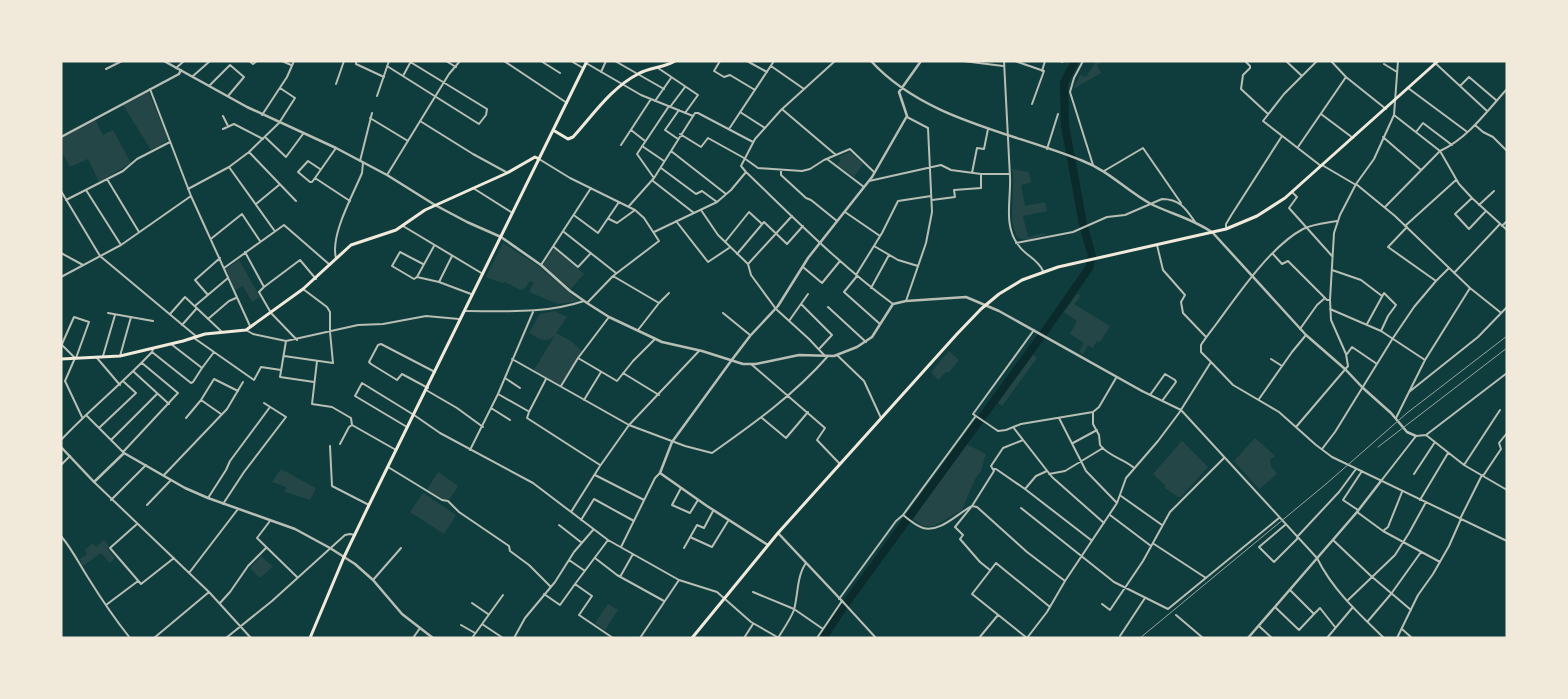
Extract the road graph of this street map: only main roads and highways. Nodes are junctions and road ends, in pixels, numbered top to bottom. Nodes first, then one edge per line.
1 (675, 61) edge
2 (586, 62) edge
3 (1435, 62) edge
4 (553, 130) junction
5 (539, 159) junction
6 (61, 359) edge
7 (310, 638) edge
8 (692, 638) edge

1 - 4 main road
2 - 4 main road
3 - 8 main road
4 - 5 main road
5 - 6 main road
5 - 7 main road

